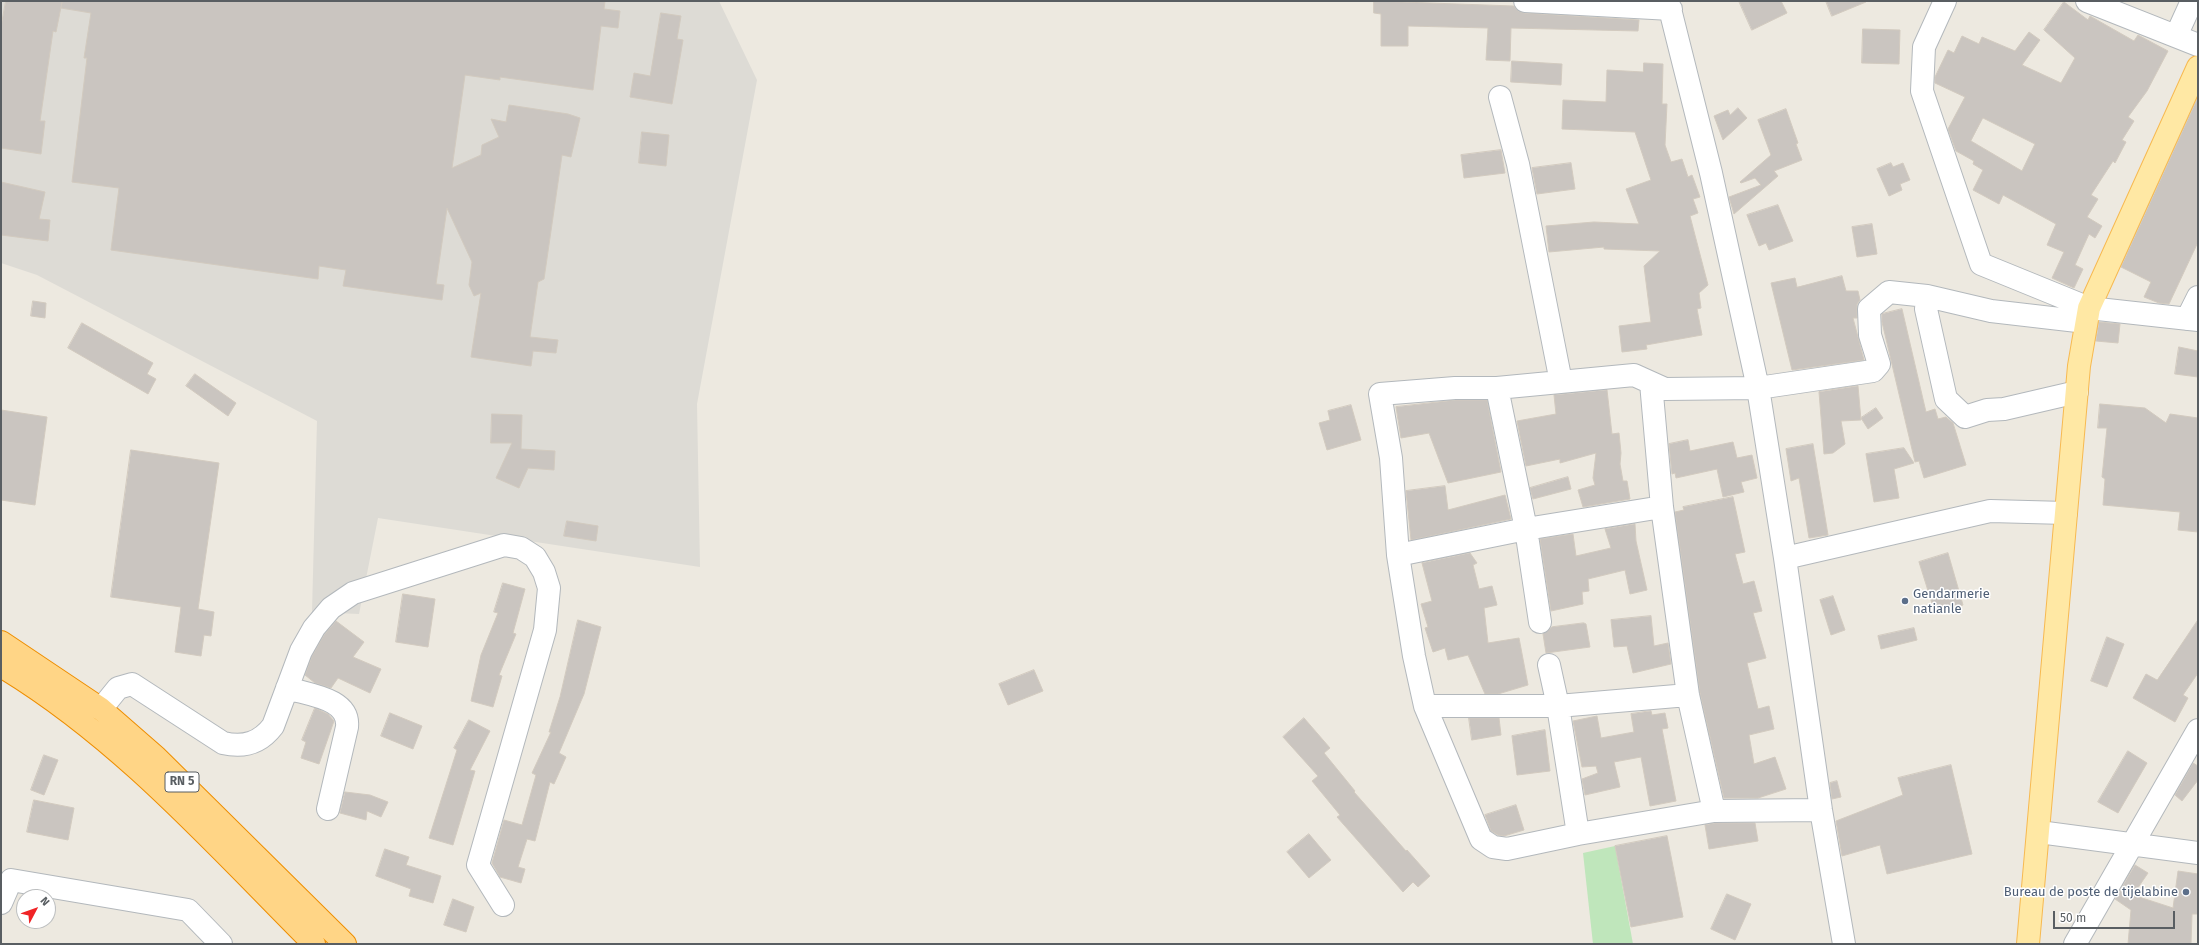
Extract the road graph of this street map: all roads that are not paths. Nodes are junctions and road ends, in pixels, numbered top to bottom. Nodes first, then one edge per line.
1 (1525, 1) edge
2 (1945, 1) edge
3 (2088, 1) edge
4 (2192, 1) edge
5 (1670, 5) edge
6 (2176, 36) junction
7 (2198, 45) edge
8 (2198, 67) edge
9 (1500, 97) dead end
10 (1927, 296) junction
11 (2198, 297) edge
12 (2088, 315) junction
13 (2192, 319) edge
14 (1561, 382) junction
15 (1651, 383) junction
16 (1497, 388) junction
17 (1758, 388) junction
18 (2077, 392) junction
19 (1662, 508) junction
20 (2066, 513) junction
21 (1526, 529) junction
22 (1398, 555) junction
23 (1786, 558) junction
24 (1540, 622) dead end
25 (1, 642) edge
26 (1549, 665) dead end
27 (1, 666) edge
28 (287, 688) junction
29 (1688, 695) junction
30 (1425, 706) junction
31 (1558, 706) junction
32 (101, 709) junction
33 (2198, 730) edge
34 (328, 809) dead end
35 (1821, 810) junction
36 (1714, 811) junction
37 (2039, 832) junction
38 (1578, 834) junction
39 (2132, 844) junction
40 (2198, 853) edge
41 (2, 897) edge
42 (504, 905) dead end
43 (221, 944) edge
44 (314, 944) edge
45 (345, 944) edge
46 (1844, 944) edge
47 (2028, 944) edge
48 (2075, 944) edge

1 - 5 street
2 - 12 street
3 - 6 street
4 - 6 street
5 - 17 street
6 - 7 street
8 - 12 main road
9 - 14 street
10 - 12 street
10 - 17 street
10 - 18 street
11 - 13 street
12 - 13 street
12 - 18 main road
14 - 15 street
14 - 16 street
15 - 17 street
15 - 19 street
16 - 21 street
16 - 22 street
17 - 23 street
18 - 20 main road
19 - 21 street
19 - 29 street
20 - 23 street
20 - 37 main road
21 - 22 street
21 - 24 street
22 - 30 street
23 - 35 street
25 - 32 highway, RN 5
26 - 31 street
27 - 44 highway, RN 5
28 - 32 street
28 - 34 street
28 - 42 street
29 - 31 street
29 - 36 street
30 - 31 street
30 - 38 street
31 - 38 street
32 - 45 highway, RN 5
33 - 39 street
35 - 36 street
35 - 46 street
36 - 38 street
37 - 39 street
37 - 47 main road
39 - 40 street
39 - 48 street
41 - 43 street

